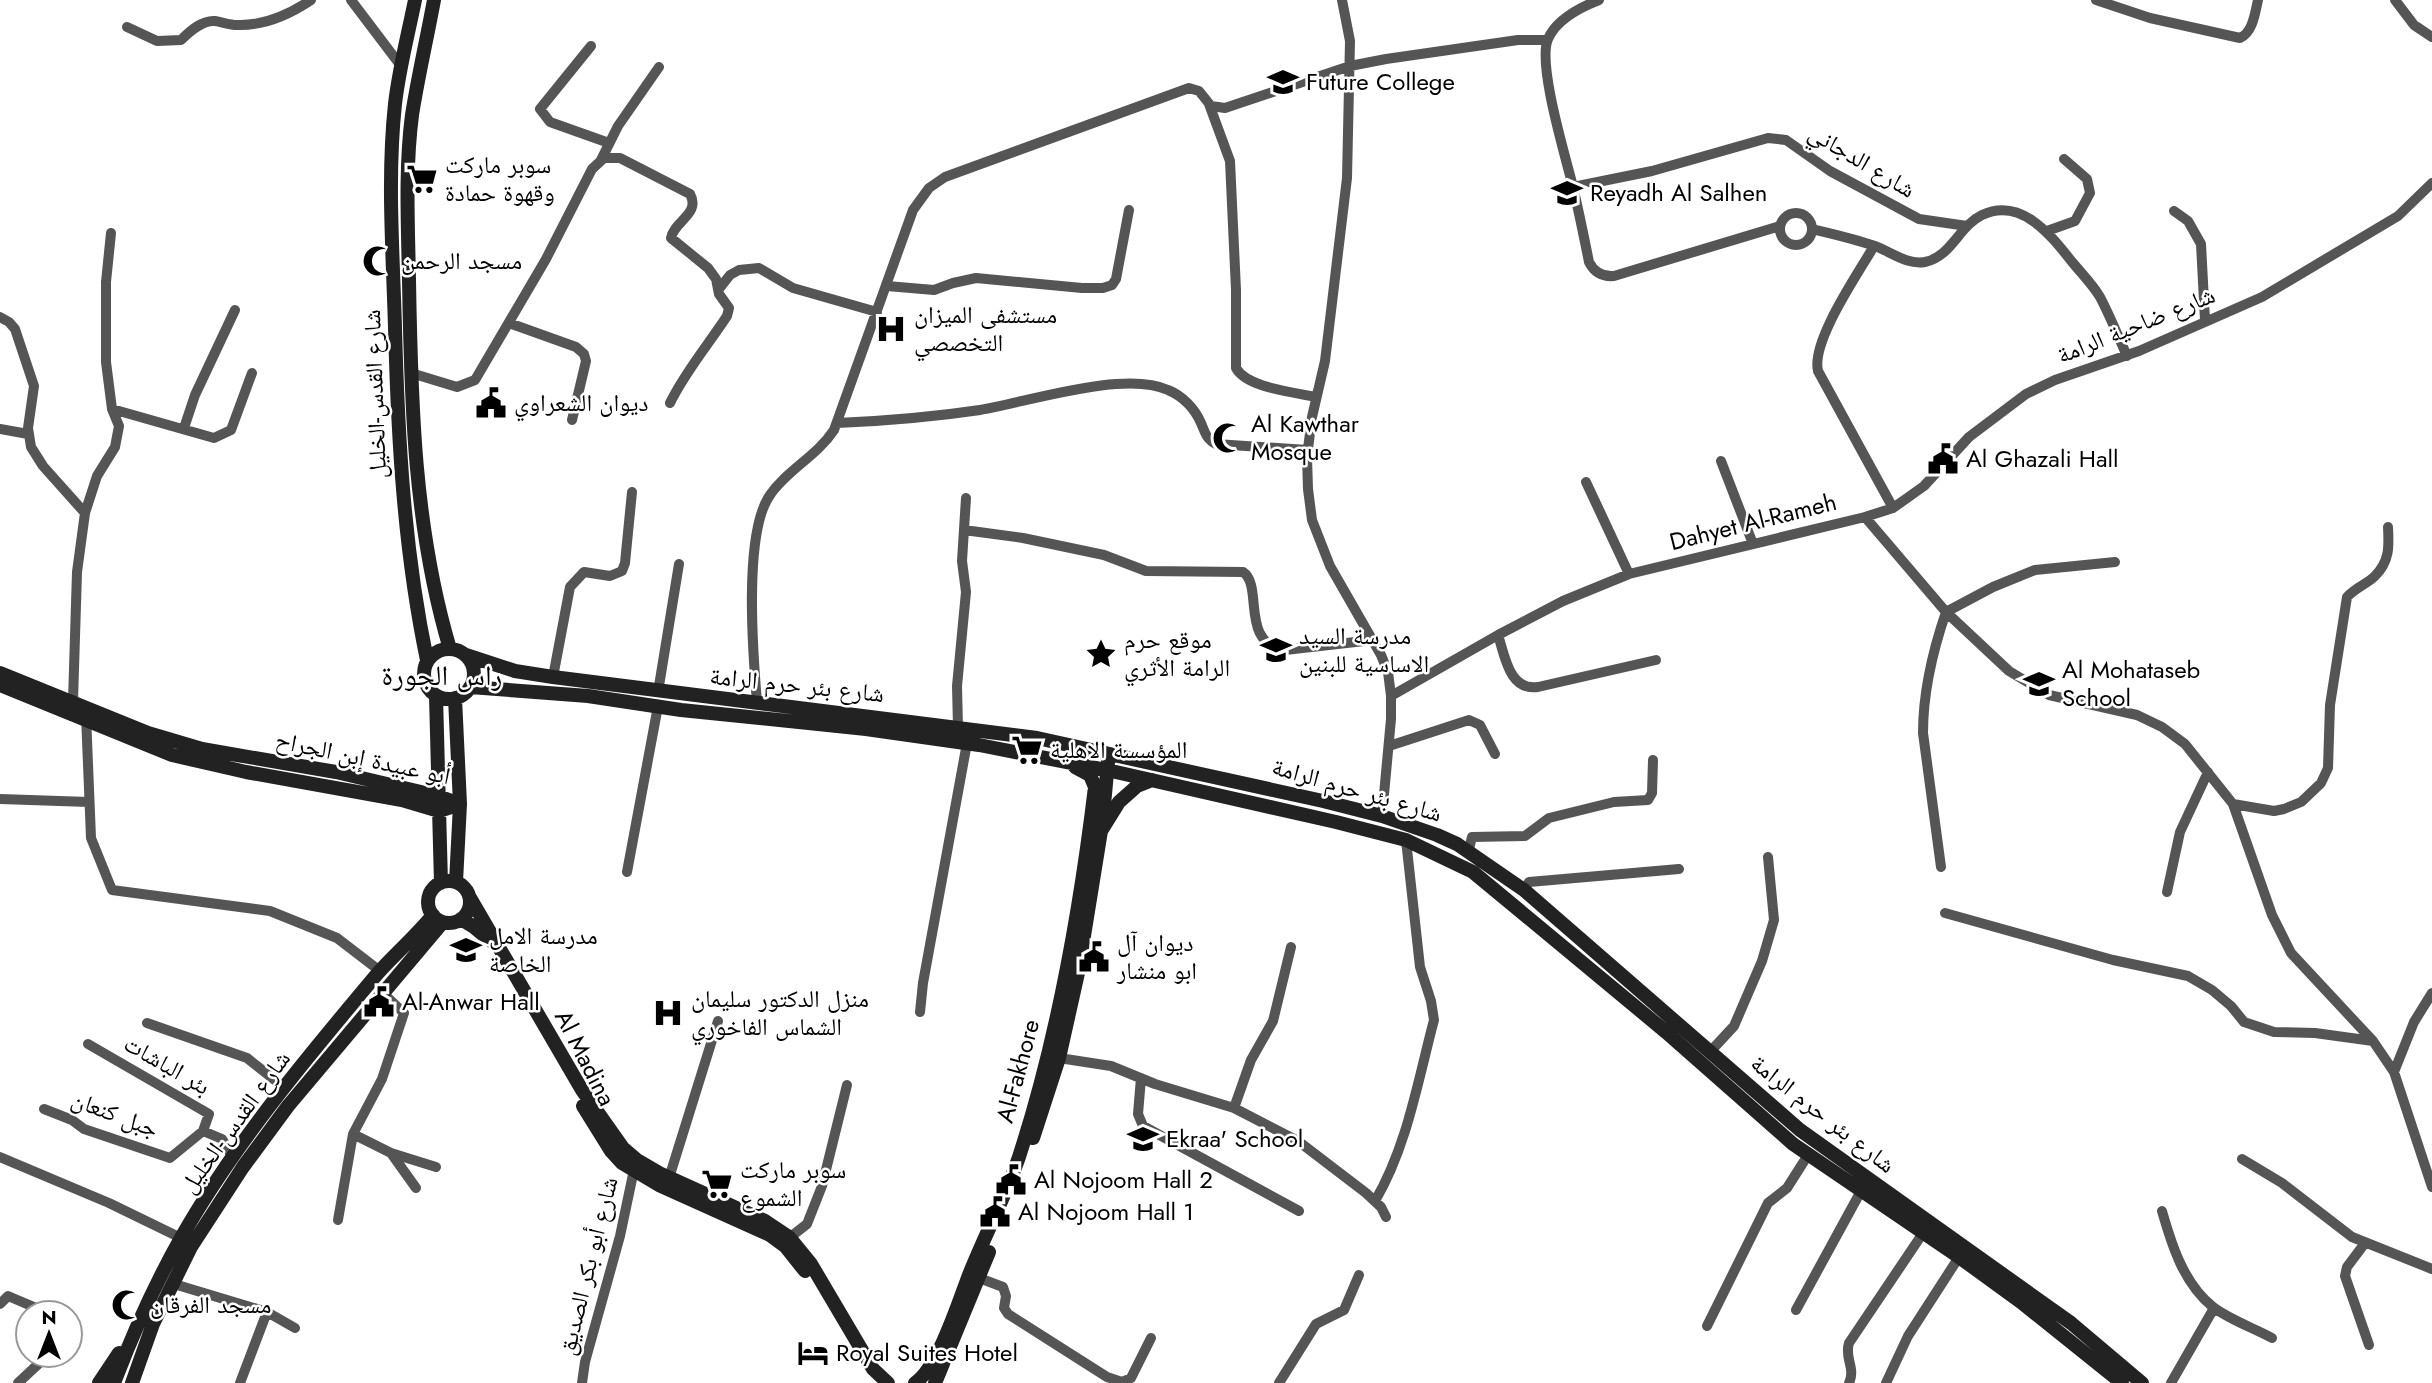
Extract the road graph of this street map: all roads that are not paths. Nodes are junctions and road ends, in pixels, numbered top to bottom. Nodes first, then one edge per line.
1 (311, 0) edge
2 (351, 0) edge
3 (415, 0) edge
4 (434, 0) edge
5 (1342, 0) edge
6 (1599, 0) edge
7 (2096, 0) edge
8 (2259, 0) edge
9 (2395, 0) edge
10 (127, 27) dead end
11 (2432, 37) edge
12 (1547, 40) junction
13 (591, 46) dead end
14 (401, 65) junction
15 (1350, 66) junction
16 (659, 67) dead end
17 (1209, 104) junction
18 (608, 143) junction
19 (2064, 159) dead end
20 (601, 160) junction
21 (2432, 183) edge
22 (1573, 187) junction
23 (1129, 210) dead end
24 (2174, 211) dead end
25 (1780, 226) junction
26 (1967, 226) junction
27 (1812, 229) junction
28 (2047, 231) junction
29 (111, 233) dead end
30 (1874, 246) junction
31 (887, 286) junction
32 (719, 289) junction
33 (235, 310) dead end
34 (877, 312) junction
35 (0, 317) edge
36 (2206, 320) junction
37 (509, 323) junction
38 (2127, 356) junction
39 (252, 373) dead end
40 (411, 373) junction
41 (1316, 397) junction
42 (670, 403) dead end
43 (112, 409) junction
44 (572, 420) dead end
45 (837, 424) junction
46 (184, 428) junction
47 (0, 429) edge
48 (29, 434) junction
49 (1308, 450) junction
50 (1721, 461) dead end
51 (1586, 482) dead end
52 (632, 492) dead end
53 (965, 498) dead end
54 (1893, 508) junction
55 (85, 513) junction
56 (1866, 517) junction
57 (2388, 527) dead end
58 (964, 530) junction
59 (1754, 544) junction
60 (2115, 562) dead end
61 (679, 564) dead end
62 (1629, 574) junction
63 (1946, 612) junction
64 (1498, 635) junction
65 (1373, 640) junction
66 (450, 649) junction
67 (466, 655) junction
68 (427, 660) junction
69 (1656, 660) dead end
70 (0, 673) edge
71 (553, 677) junction
72 (0, 685) edge
73 (470, 687) junction
74 (436, 696) junction
75 (1391, 696) junction
76 (455, 698) junction
77 (658, 699) junction
78 (757, 702) junction
79 (81, 709) junction
80 (958, 727) junction
81 (967, 743) junction
82 (1389, 746) junction
83 (1109, 753) junction
84 (1495, 754) dead end
85 (1653, 760) dead end
86 (1068, 762) junction
87 (1107, 770) junction
88 (2208, 772) junction
89 (1152, 780) junction
90 (1094, 781) junction
91 (438, 796) junction
92 (0, 800) edge
93 (89, 802) junction
94 (460, 804) junction
95 (2233, 804) junction
96 (439, 811) junction
97 (1382, 816) junction
98 (1101, 831) junction
99 (1406, 840) junction
100 (1468, 853) junction
101 (1768, 858) dead end
102 (1941, 867) dead end
103 (1679, 869) dead end
104 (627, 872) dead end
105 (448, 882) junction
106 (1524, 890) junction
107 (2167, 892) dead end
108 (469, 896) junction
109 (1945, 913) dead end
110 (438, 919) junction
111 (461, 919) junction
112 (1290, 947) dead end
113 (509, 964) junction
114 (380, 971) junction
115 (2432, 993) edge
116 (384, 994) junction
117 (920, 1012) dead end
118 (718, 1021) dead end
119 (147, 1023) dead end
120 (2373, 1041) junction
121 (88, 1044) dead end
122 (1709, 1053) junction
123 (1059, 1058) junction
124 (2394, 1072) junction
125 (1141, 1078) junction
126 (847, 1086) dead end
127 (285, 1088) junction
128 (1234, 1108) junction
129 (44, 1109) dead end
130 (203, 1131) junction
131 (353, 1134) junction
132 (391, 1153) junction
133 (1808, 1155) junction
134 (0, 1157) edge
135 (233, 1158) junction
136 (2242, 1159) dead end
137 (635, 1166) junction
138 (436, 1167) dead end
139 (669, 1178) junction
140 (2432, 1187) edge
141 (416, 1188) dead end
142 (1861, 1191) junction
143 (1375, 1201) junction
144 (1299, 1211) dead end
145 (2162, 1211) dead end
146 (1386, 1217) dead end
147 (338, 1220) dead end
148 (1923, 1233) junction
149 (181, 1238) junction
150 (786, 1240) junction
151 (2365, 1243) junction
152 (1959, 1257) junction
153 (2432, 1269) edge
154 (1359, 1275) dead end
155 (979, 1278) junction
156 (174, 1284) junction
157 (15, 1299) edge
158 (0, 1304) edge
159 (2214, 1308) junction
160 (1796, 1310) dead end
161 (267, 1312) junction
162 (142, 1316) junction
163 (1707, 1326) dead end
164 (295, 1328) dead end
165 (1151, 1338) dead end
166 (2272, 1338) dead end
167 (2369, 1345) dead end
168 (33, 1369) edge
169 (18, 1383) edge
170 (99, 1383) edge
171 (114, 1383) edge
172 (132, 1383) edge
173 (240, 1383) edge
174 (582, 1383) edge
175 (871, 1383) edge
176 (888, 1383) edge
177 (915, 1383) edge
178 (935, 1383) edge
179 (1279, 1383) edge
180 (1849, 1383) edge
181 (1886, 1383) edge
182 (2122, 1383) edge
183 (2142, 1383) edge
184 (2171, 1383) edge

1 - 10 street
2 - 14 street
3 - 14 main road, شارع القدس-الخليل
4 - 40 main road, شارع القدس-الخليل
5 - 15 street
6 - 12 street
7 - 8 street
9 - 11 street
12 - 15 street
12 - 22 street
13 - 18 street
14 - 68 main road, شارع القدس-الخليل
15 - 17 street
15 - 41 street
16 - 18 street
17 - 31 street
17 - 41 street
18 - 20 street
19 - 28 street
20 - 32 street
20 - 37 street
21 - 36 street, شارع ضاحية الرامة
22 - 25 street
22 - 26 street, شارع الدجاني
23 - 31 street
24 - 36 street
25 - 27 street
25 - 27 street
26 - 28 street
26 - 30 street
27 - 30 street
28 - 38 street
29 - 43 street
30 - 54 street
31 - 34 street
32 - 34 street
32 - 42 street
33 - 46 street
34 - 45 street
35 - 48 street
36 - 38 street, شارع ضاحية الرامة
37 - 40 street
37 - 44 street
38 - 54 street, شارع ضاحية الرامة
39 - 46 street
40 - 66 main road, شارع القدس-الخليل
41 - 49 street
43 - 46 street
43 - 55 street
45 - 49 street
45 - 78 street
47 - 48 street
48 - 55 street
49 - 65 street
50 - 59 street
51 - 62 street
52 - 71 street
53 - 58 street
54 - 56 street, شارع ضاحية الرامة
55 - 79 street
56 - 59 street, Dahyet Al-Rameh
56 - 63 street, Dahyet Al-Rameh
57 - 95 street
58 - 65 street
58 - 80 street
59 - 62 street, Dahyet Al-Rameh
60 - 63 street
61 - 77 street
62 - 64 street, Dahyet Al-Rameh
63 - 88 street, Dahyet Al-Rameh
63 - 102 street
64 - 69 street
64 - 75 street, Dahyet Al-Rameh
65 - 75 street
66 - 67 main road
66 - 68 main road
67 - 71 main road, شارع بئر حرم الرامة
67 - 73 main road
68 - 74 main road
70 - 79 main road, أبو عبيدة إبن الجراح
71 - 77 main road, شارع بئر حرم الرامة
72 - 79 main road, أبو عبيدة إبن الجراح
73 - 76 main road
73 - 77 main road, شارع بئر حرم الرامة
74 - 76 main road
74 - 91 main road
75 - 82 street
76 - 94 main road
77 - 78 main road, شارع بئر حرم الرامة
77 - 81 main road, شارع بئر حرم الرامة
77 - 104 street
78 - 80 main road, شارع بئر حرم الرامة
79 - 91 main road, أبو عبيدة إبن الجراح
79 - 93 street
79 - 96 main road, أبو عبيدة إبن الجراح
80 - 83 main road, شارع بئر حرم الرامة
81 - 86 main road, شارع بئر حرم الرامة
81 - 117 street
82 - 84 street
82 - 97 street
83 - 87 main road
83 - 97 main road, شارع بئر حرم الرامة
85 - 100 street
86 - 87 main road, شارع بئر حرم الرامة
86 - 90 main road
87 - 89 main road, شارع بئر حرم الرامة
87 - 90 main road
87 - 98 main road
88 - 95 street, Dahyet Al-Rameh
88 - 107 street
89 - 98 main road, Al-Fakhore
89 - 99 main road, شارع بئر حرم الرامة
90 - 177 main road, Al-Fakhore
91 - 94 main road, أبو عبيدة إبن الجراح
91 - 96 main road
92 - 93 street
93 - 114 street
94 - 96 main road, أبو عبيدة إبن الجراح
94 - 105 main road
95 - 120 street, Dahyet Al-Rameh
96 - 105 main road
97 - 100 main road, شارع بئر حرم الرامة
98 - 123 main road, Al-Fakhore
99 - 133 main road, شارع بئر حرم الرامة
99 - 143 street
100 - 106 main road, شارع بئر حرم الرامة
101 - 122 street
103 - 106 street
105 - 108 main road
105 - 110 main road
106 - 122 main road, شارع بئر حرم الرامة
108 - 111 main road
108 - 113 main road
109 - 120 street
110 - 111 main road
110 - 114 main road, شارع القدس-الخليل
110 - 116 main road, شارع القدس-الخليل
111 - 113 main road
112 - 128 street
113 - 137 main road, Al Madina
114 - 127 main road, شارع القدس-الخليل
115 - 124 street
116 - 131 street
116 - 156 main road, شارع القدس-الخليل
118 - 139 street
119 - 127 street
120 - 124 street, Dahyet Al-Rameh
121 - 130 street, بئر الباشات
122 - 183 main road, شارع بئر حرم الرامة
123 - 125 street
123 - 155 main road, Al-Fakhore
124 - 140 street, Dahyet Al-Rameh
125 - 128 street
125 - 144 street
126 - 150 street
127 - 135 main road, شارع القدس-الخليل
128 - 143 street
129 - 130 street, جبل كنعان
130 - 135 street
131 - 132 street
131 - 147 street
132 - 138 street
132 - 141 street
133 - 142 main road, شارع بئر حرم الرامة
133 - 163 street
134 - 149 street
135 - 149 main road, شارع القدس-الخليل
136 - 151 street
137 - 139 main road, Al Madina
137 - 150 main road, Al Madina
137 - 174 street, شارع أبو بكر الصديق
139 - 150 main road, Al Madina
142 - 148 main road, شارع بئر حرم الرامة
142 - 160 street
143 - 146 street
145 - 159 street
148 - 152 main road, شارع بئر حرم الرامة
148 - 180 street
149 - 162 main road, شارع القدس-الخليل
150 - 175 main road, Al Madina
150 - 176 main road, Al Madina
151 - 153 street
151 - 167 street
152 - 181 street
152 - 182 main road, شارع بئر حرم الرامة
154 - 179 street
155 - 165 street
155 - 178 main road, Al-Fakhore
156 - 161 street
156 - 172 main road, شارع القدس-الخليل
157 - 158 street
159 - 166 street
159 - 184 street
161 - 164 street
161 - 173 street
162 - 170 main road
162 - 171 main road, شارع القدس-الخليل
168 - 169 street

